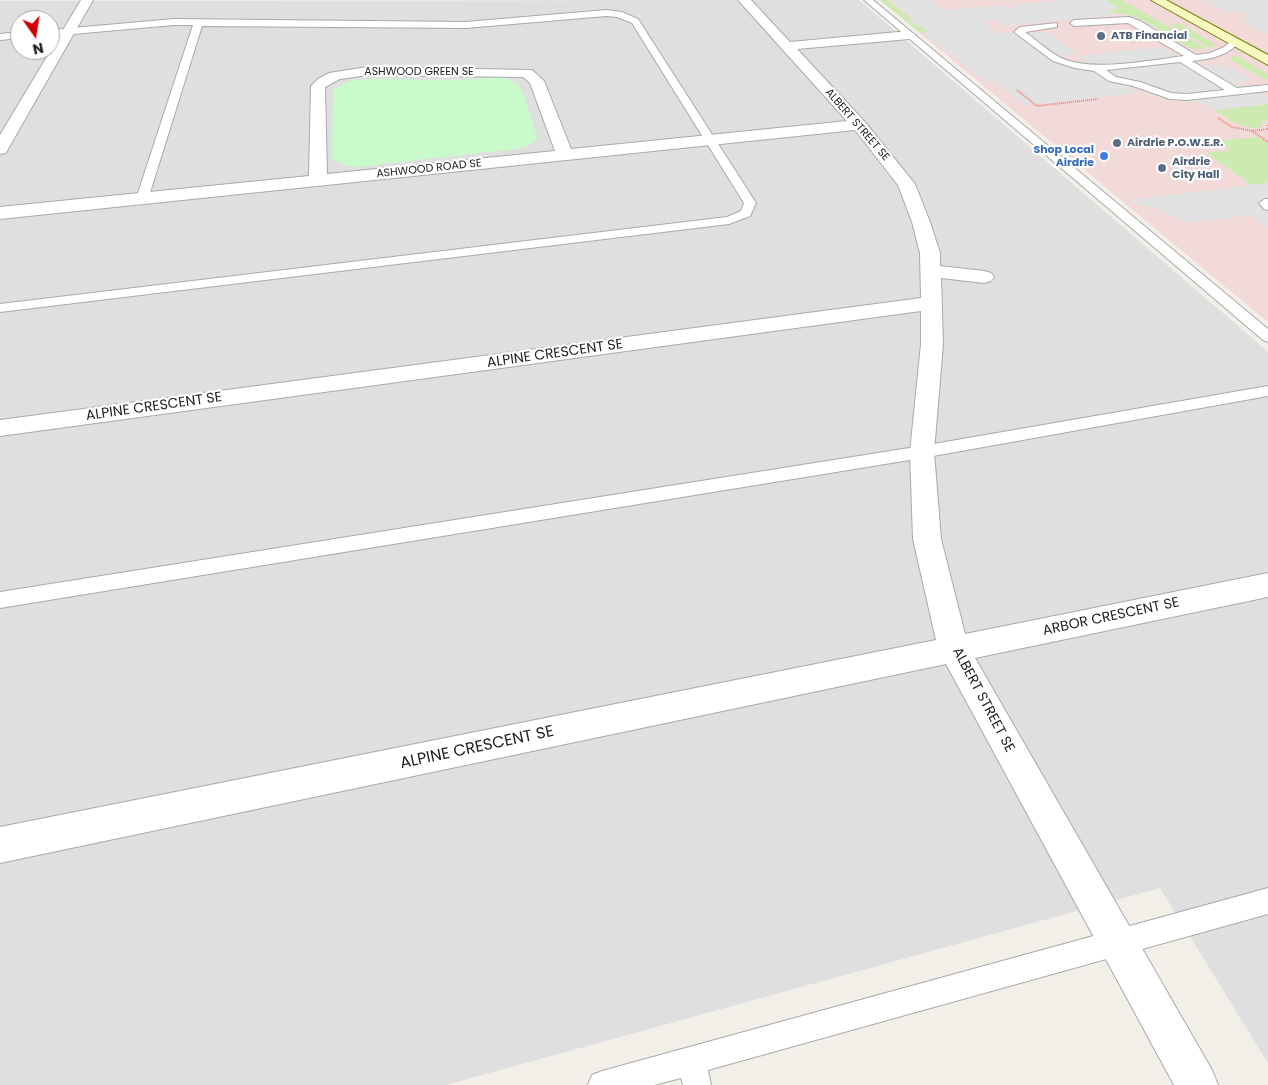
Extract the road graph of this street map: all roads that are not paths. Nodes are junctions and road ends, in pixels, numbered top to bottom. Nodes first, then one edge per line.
1 (87, 0) edge
2 (744, 0) edge
3 (868, 0) edge
4 (1157, 0) edge
5 (198, 22) junction
6 (1074, 23) dead end
7 (1054, 25) dead end
8 (69, 31) junction
9 (60, 32) edge
10 (909, 35) junction
11 (1234, 43) junction
12 (787, 46) junction
13 (1194, 58) junction
14 (1182, 59) junction
15 (1268, 61) edge
16 (1097, 68) junction
17 (1268, 88) edge
18 (1236, 92) junction
19 (859, 125) junction
20 (712, 140) junction
21 (0, 149) edge
22 (565, 155) junction
23 (318, 181) junction
24 (142, 199) junction
25 (0, 213) edge
26 (931, 271) junction
27 (984, 277) dead end
28 (932, 303) junction
29 (0, 308) edge
30 (1268, 337) edge
31 (1268, 392) edge
32 (0, 428) edge
33 (922, 452) junction
34 (1268, 585) edge
35 (0, 600) edge
36 (954, 650) junction
37 (0, 845) edge
38 (1268, 901) edge
39 (1118, 942) junction
40 (694, 1072) edge
41 (602, 1085) edge
42 (1198, 1085) edge

1 - 8 street
2 - 12 street, ALBERT STREET SE
3 - 10 lane
4 - 11 main road
5 - 8 lane
5 - 20 lane
5 - 24 lane
6 - 13 lane
7 - 16 lane
8 - 9 lane
8 - 21 street
10 - 12 street
10 - 30 lane
11 - 13 lane
11 - 15 main road
12 - 19 street, ALBERT STREET SE
13 - 14 lane
14 - 16 lane
14 - 18 lane
16 - 18 lane
17 - 18 lane
19 - 20 street, ASHWOOD ROAD SE
19 - 26 street, ALBERT STREET SE
20 - 22 street, ASHWOOD ROAD SE
20 - 29 lane
22 - 23 street, ASHWOOD ROAD SE
22 - 23 street, ASHWOOD GREEN SE
23 - 24 street, ASHWOOD ROAD SE
24 - 25 street, ASHWOOD ROAD SE
26 - 27 street
26 - 28 street, ALBERT STREET SE
28 - 32 street, ALPINE CRESCENT SE
28 - 33 street, ALBERT STREET SE
31 - 33 lane
33 - 35 lane
33 - 36 street, ALBERT STREET SE
34 - 36 street, ARBOR CRESCENT SE
36 - 37 street, ALPINE CRESCENT SE
36 - 39 street, ALBERT STREET SE
38 - 39 lane
39 - 40 lane
39 - 42 street, ALBERT STREET SE
40 - 41 lane

